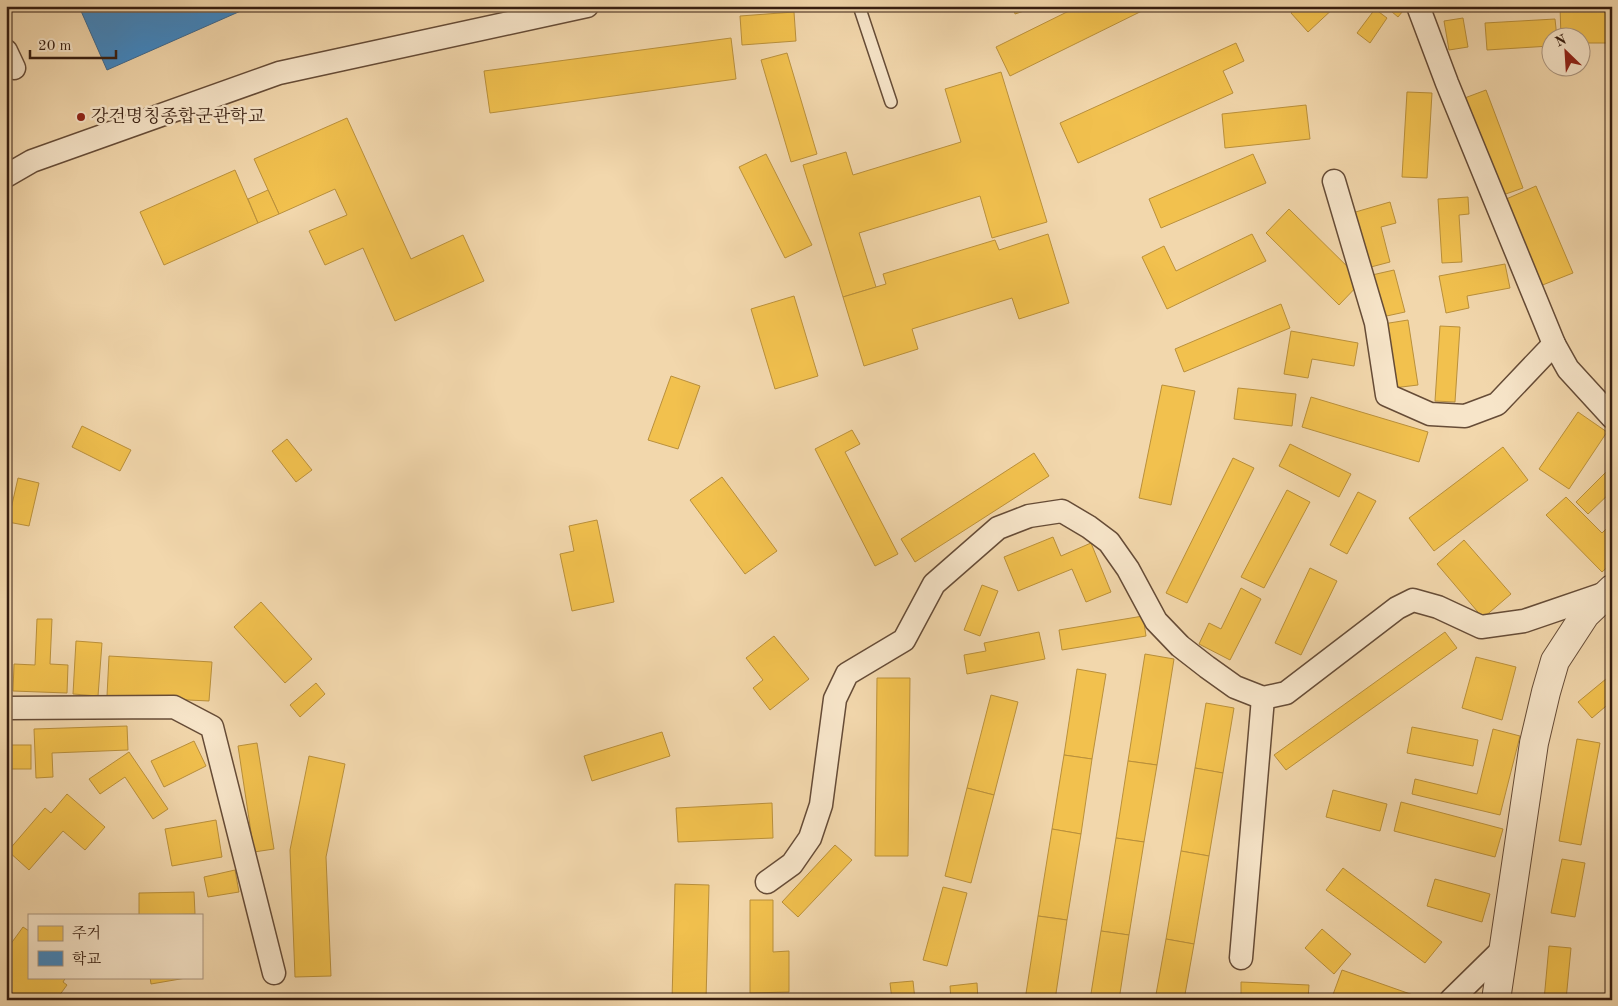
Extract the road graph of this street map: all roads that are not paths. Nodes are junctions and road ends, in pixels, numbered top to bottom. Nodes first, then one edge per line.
1 (587, 6) edge
2 (859, 6) edge
3 (1418, 6) edge
4 (891, 102) dead end
5 (6, 176) edge
6 (1334, 181) dead end
7 (1554, 344) junction
8 (1612, 417) edge
9 (1610, 591) edge
10 (1263, 698) junction
11 (6, 708) edge
12 (767, 882) dead end
13 (1504, 948) junction
14 (1241, 958) dead end
15 (274, 973) dead end
16 (1451, 1000) edge
17 (1496, 1000) edge

1 - 5 street
2 - 4 lane
3 - 7 street
6 - 7 street
7 - 8 street
9 - 10 street
9 - 13 street
10 - 12 street
10 - 14 street
11 - 15 street
13 - 16 street
13 - 17 street

